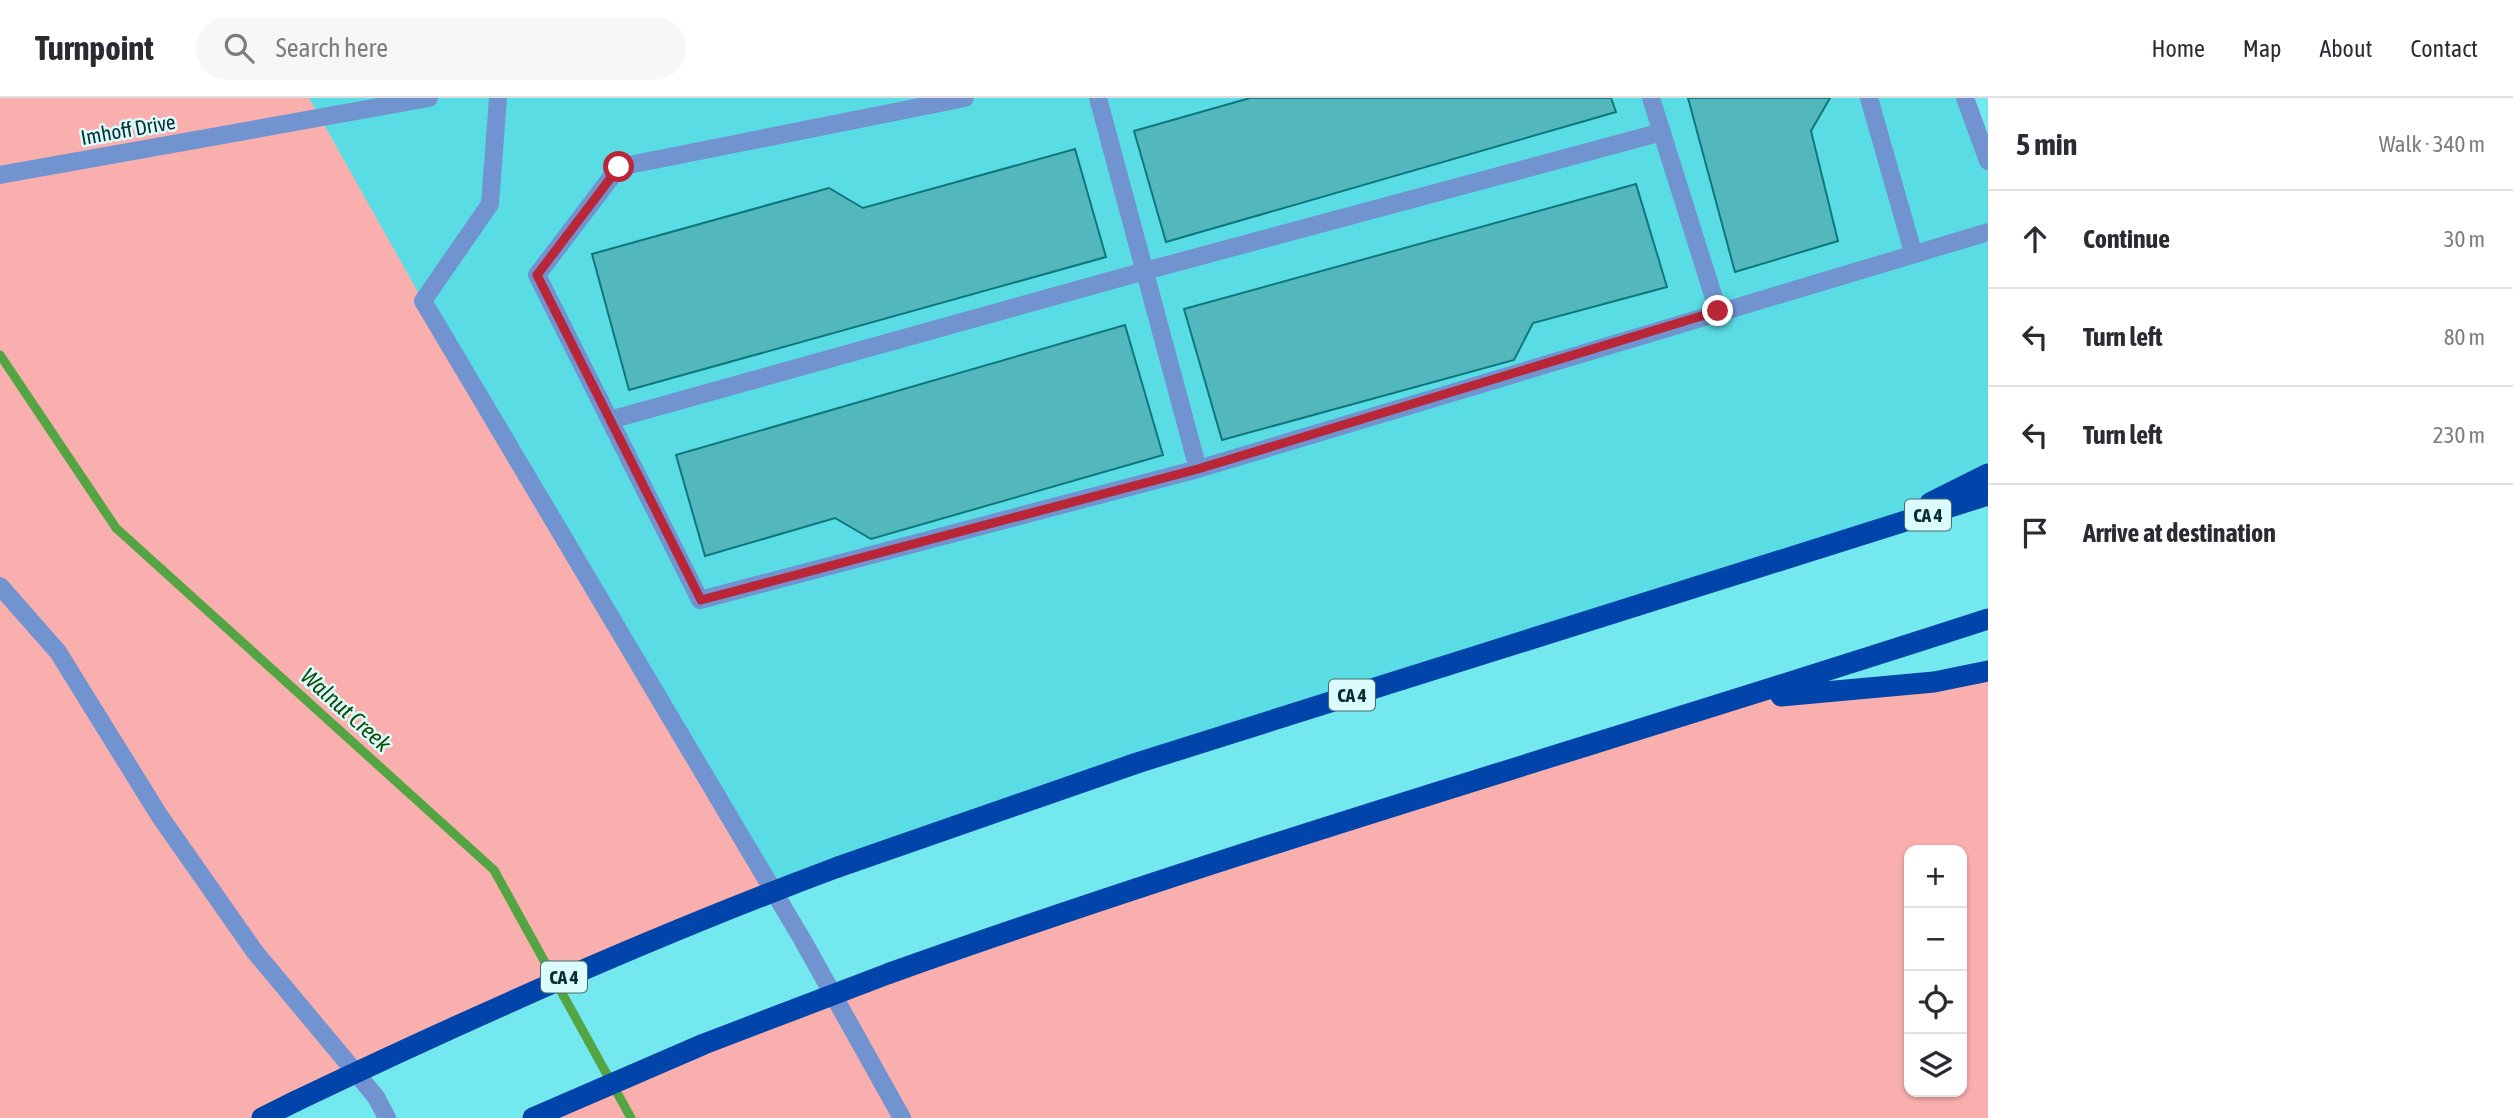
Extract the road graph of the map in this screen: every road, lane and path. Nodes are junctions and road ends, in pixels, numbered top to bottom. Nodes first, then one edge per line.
1 (429, 98) edge
2 (498, 98) edge
3 (965, 98) edge
4 (1098, 98) edge
5 (1651, 98) edge
6 (1869, 98) edge
7 (1965, 98) edge
8 (1662, 132) junction
9 (1988, 161) edge
10 (0, 175) edge
11 (1988, 232) edge
12 (1913, 252) junction
13 (1145, 271) junction
14 (1718, 311) junction
15 (610, 420) junction
16 (1198, 469) junction
17 (1988, 474) edge
18 (1988, 495) edge
19 (1869, 534) junction
20 (0, 586) edge
21 (1988, 619) edge
22 (1988, 671) edge
23 (1741, 699) junction
24 (262, 1118) edge
25 (387, 1118) edge
26 (533, 1118) edge
27 (902, 1118) edge

1 - 10 street, Imhoff Drive
2 - 27 street
3 - 15 street
4 - 13 street
5 - 8 street
6 - 12 street
7 - 9 street
8 - 13 street
8 - 14 street
11 - 12 street
12 - 14 street
13 - 15 street
13 - 16 street
14 - 16 street
15 - 16 street
17 - 19 highway
18 - 19 highway, CA 4
19 - 24 highway, CA 4, bridge
20 - 25 street
21 - 23 highway
22 - 23 highway
23 - 26 highway, bridge

